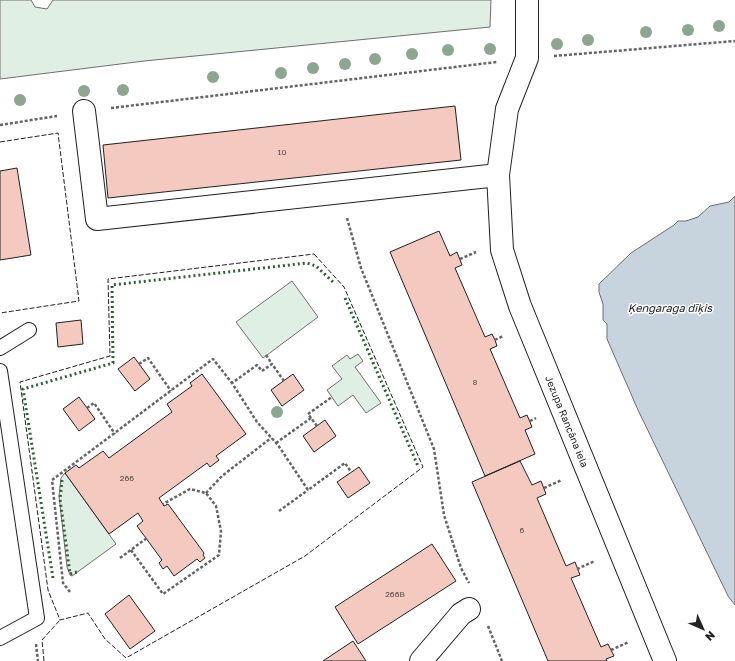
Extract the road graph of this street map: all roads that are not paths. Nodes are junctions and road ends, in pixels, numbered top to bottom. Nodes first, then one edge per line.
1 (527, 0) edge
2 (84, 111) road end
3 (498, 175) junction
4 (29, 330) dead end
5 (0, 348) edge
6 (0, 372) edge
7 (469, 609) dead end
8 (0, 638) edge
9 (421, 661) edge
10 (665, 661) edge

1 - 3 street, Jezupa Rancāna iela
2 - 3 street
3 - 10 street, Jezupa Rancāna iela
4 - 5 lane
6 - 8 lane
7 - 9 street

